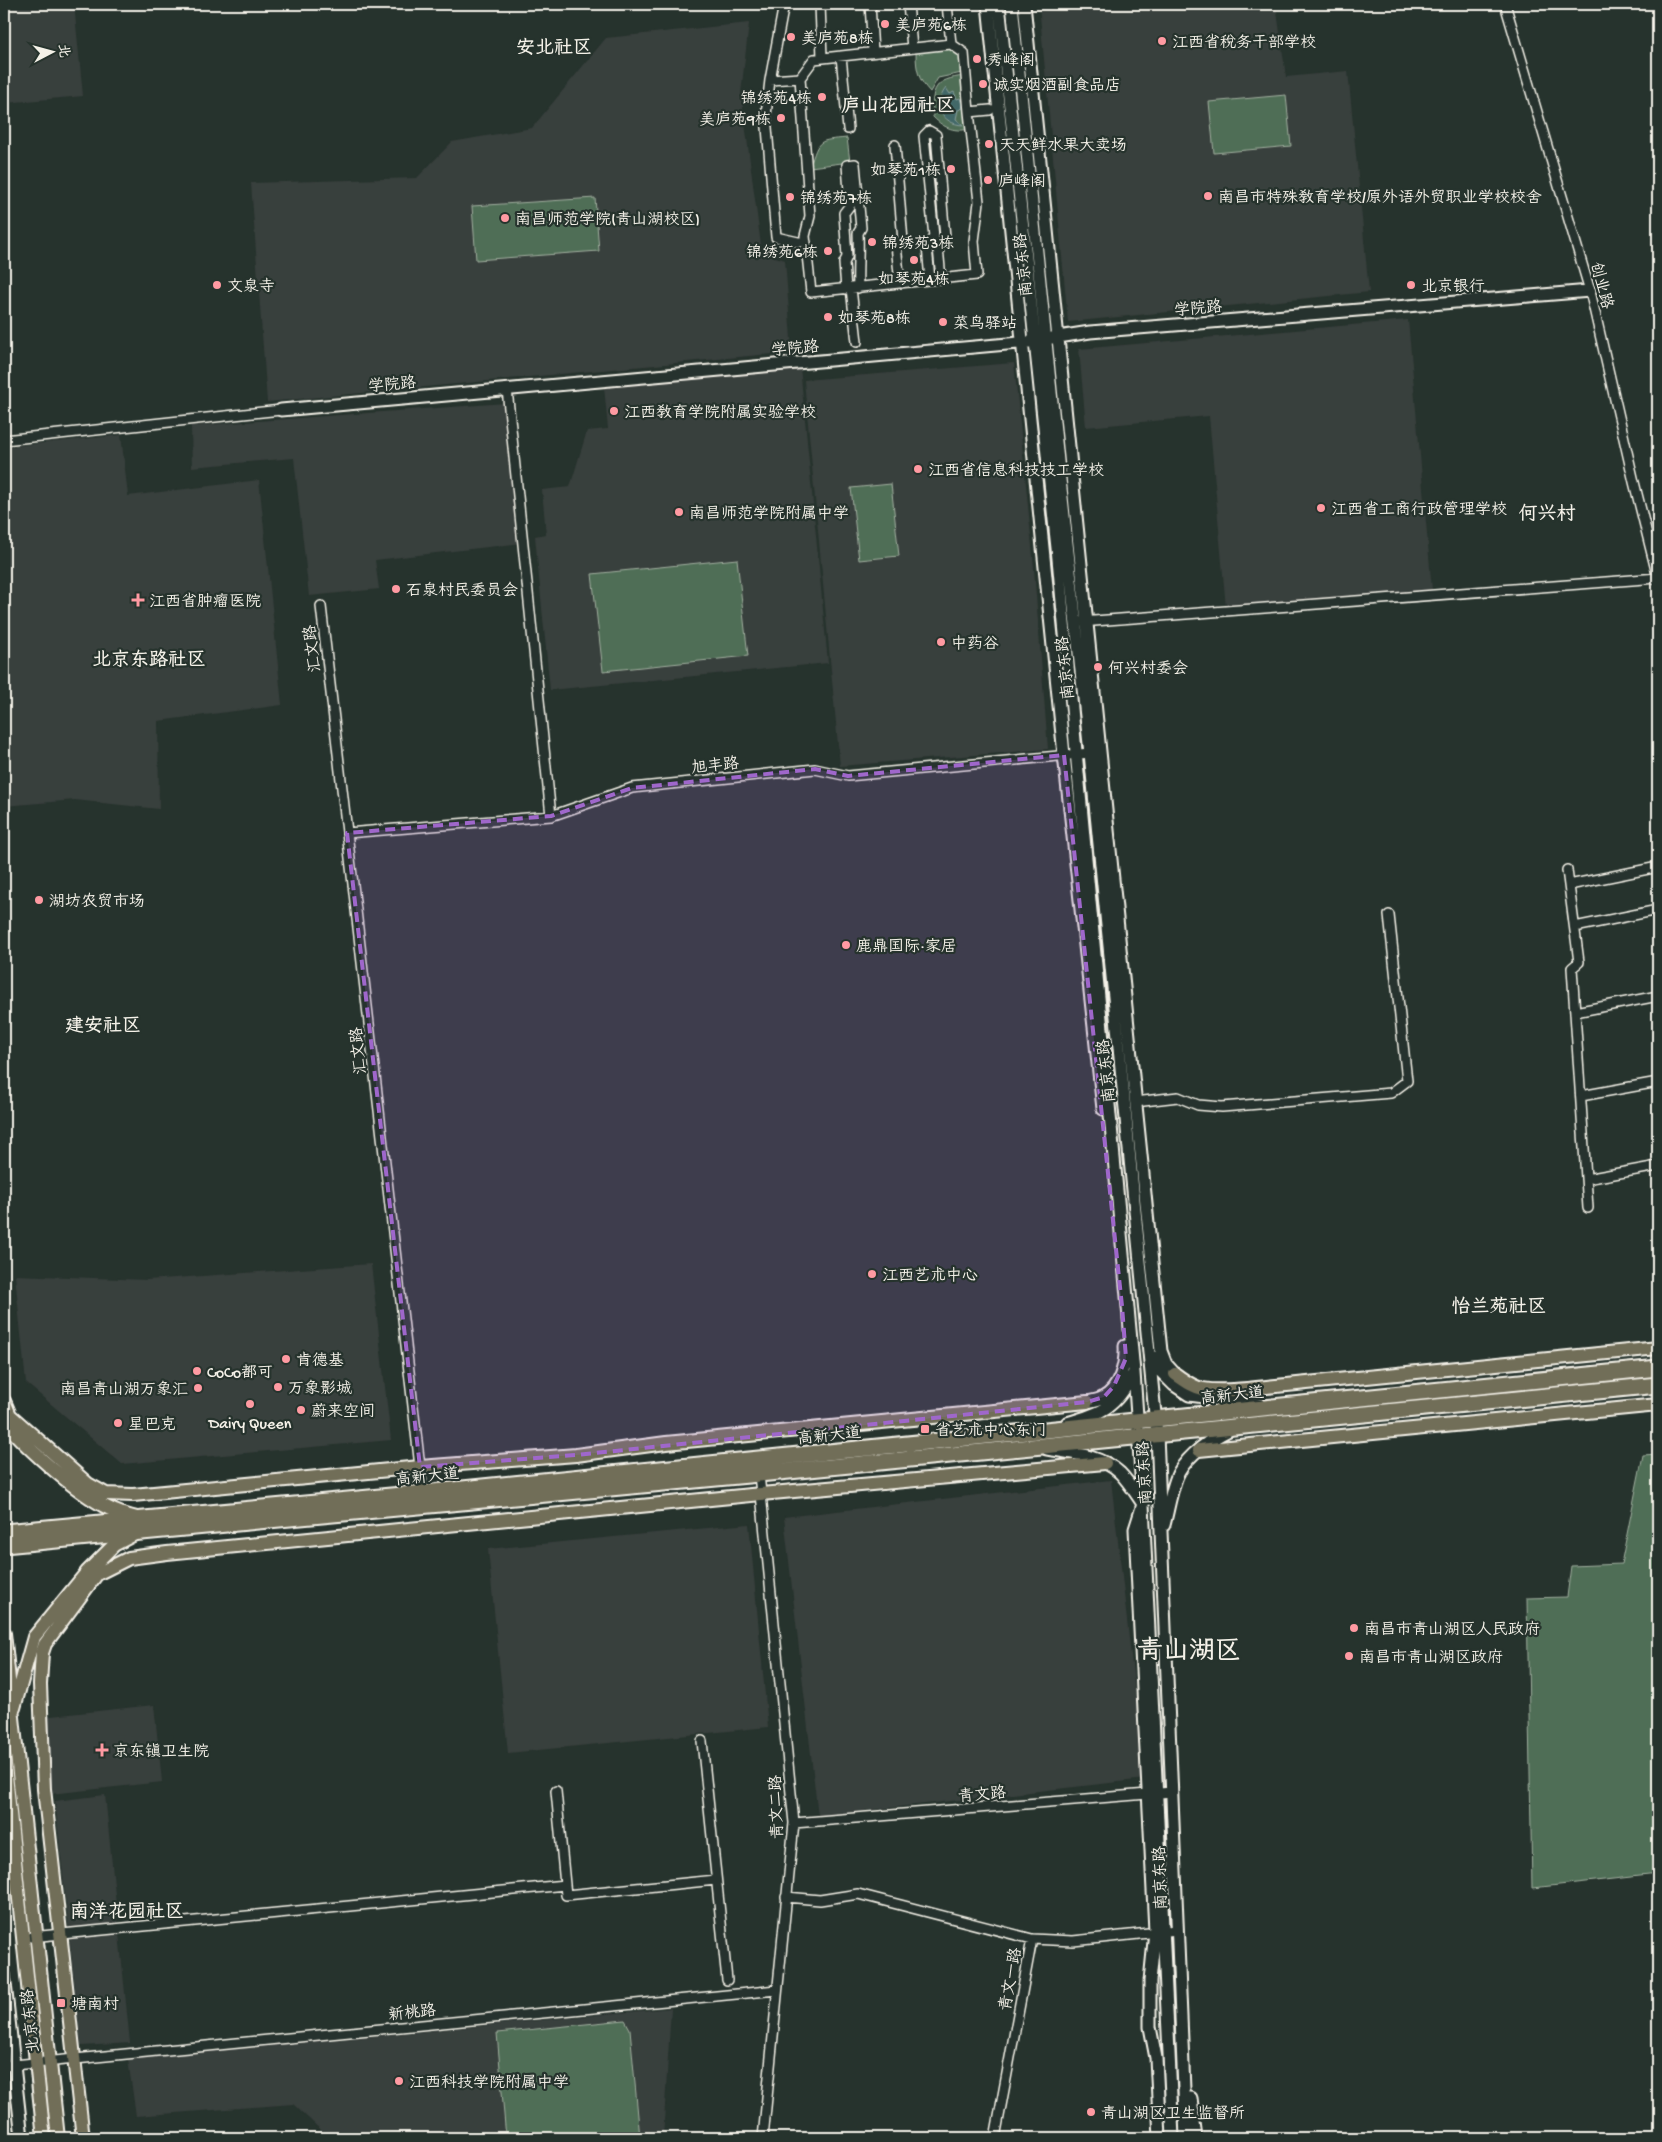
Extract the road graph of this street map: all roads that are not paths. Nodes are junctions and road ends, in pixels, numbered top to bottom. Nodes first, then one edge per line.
1 (784, 4) edge
2 (820, 4) edge
3 (870, 4) edge
4 (908, 4) edge
5 (947, 4) edge
6 (988, 4) edge
7 (999, 4) edge
8 (1012, 4) edge
9 (1024, 4) edge
10 (1504, 4) edge
11 (951, 44) junction
12 (912, 48) junction
13 (873, 52) junction
14 (841, 56) junction
15 (822, 58) junction
16 (800, 78) junction
17 (770, 80) junction
18 (990, 110) dead end
19 (970, 112) junction
20 (848, 129) dead end
21 (894, 146) dead end
22 (806, 242) junction
23 (941, 279) junction
24 (930, 280) junction
25 (900, 284) junction
26 (852, 288) junction
27 (1590, 291) junction
28 (1058, 337) junction
29 (1040, 340) junction
30 (857, 342) dead end
31 (1023, 343) junction
32 (507, 389) junction
33 (281, 410) joint
34 (4, 440) edge
35 (1658, 578) edge
36 (321, 606) dead end
37 (1081, 622) junction
38 (1090, 753) junction
39 (1077, 754) junction
40 (1064, 755) junction
41 (551, 816) junction
42 (347, 833) junction
43 (1658, 867) edge
44 (1567, 870) dead end
45 (1569, 885) junction
46 (1658, 910) edge
47 (1388, 915) dead end
48 (1574, 927) junction
49 (1658, 996) edge
50 (1575, 1012) junction
51 (1658, 1082) edge
52 (1581, 1096) junction
53 (1135, 1102) junction
54 (1658, 1166) edge
55 (1586, 1179) junction
56 (1588, 1208) dead end
57 (1150, 1247) junction
58 (1144, 1297) junction
59 (1147, 1331) junction
60 (1658, 1348) edge
61 (1658, 1368) edge
62 (1134, 1372) junction
63 (1175, 1374) joint
64 (1658, 1385) edge
65 (4, 1401) edge
66 (1087, 1402) joint
67 (1658, 1405) edge
68 (1278, 1406) junction
69 (4, 1422) edge
70 (1238, 1426) junction
71 (1156, 1427) junction
72 (1138, 1429) junction
73 (1036, 1431) junction
74 (1038, 1447) junction
75 (1199, 1450) junction
76 (1105, 1463) junction
77 (420, 1467) junction
78 (758, 1474) junction
79 (423, 1493) junction
80 (760, 1494) junction
81 (1143, 1504) junction
82 (140, 1526) junction
83 (1161, 1531) junction
84 (4, 1532) edge
85 (4, 1545) edge
86 (4, 1633) edge
87 (1166, 1647) junction
88 (12, 1718) junction
89 (702, 1741) dead end
90 (4, 1756) edge
91 (556, 1791) dead end
92 (1172, 1792) junction
93 (1153, 1793) junction
94 (794, 1823) junction
95 (716, 1880) junction
96 (565, 1885) junction
97 (786, 1897) junction
98 (1178, 1930) junction
99 (1160, 1931) junction
100 (60, 1935) junction
101 (36, 1937) junction
102 (21, 1938) junction
103 (1032, 1939) junction
104 (4, 1974) edge
105 (727, 1980) dead end
106 (777, 1990) junction
107 (74, 2059) junction
108 (50, 2061) junction
109 (36, 2062) junction
110 (9, 2065) edge
111 (1192, 2110) junction
112 (22, 2138) edge
113 (44, 2138) edge
114 (58, 2138) edge
115 (82, 2138) edge
116 (763, 2138) edge
117 (995, 2138) edge
118 (1160, 2138) edge
119 (1174, 2138) edge
120 (1187, 2138) edge
121 (1196, 2138) edge

1 - 17 street
2 - 15 street
3 - 13 street
4 - 12 street
5 - 11 street
6 - 31 main road
7 - 29 main road, 南京东路
8 - 29 main road, 南京东路
9 - 28 main road
10 - 27 street, 创业路
11 - 12 street
11 - 19 street
12 - 13 street
13 - 14 street
14 - 15 street
14 - 20 street
15 - 16 street
16 - 17 street
16 - 22 street
17 - 22 street
18 - 19 street
19 - 23 street
21 - 25 street
22 - 26 street
23 - 24 street
23 - 24 street
24 - 25 street
25 - 26 street
26 - 26 street
26 - 30 street
27 - 28 main road, 学院路
27 - 35 street, 创业路
28 - 29 main road, 学院路
28 - 37 main road
29 - 31 main road, 学院路
29 - 37 main road, 南京东路
29 - 39 main road, 南京东路
31 - 32 main road, 学院路
31 - 40 main road
32 - 33 main road, 学院路
32 - 41 street
33 - 34 street, 学院路
35 - 37 street
36 - 42 street, 汇文路
37 - 38 main road, 南京东路
37 - 53 main road
38 - 39 street, 旭丰路
38 - 58 main road, 南京东路
39 - 40 street, 旭丰路
39 - 62 main road, 南京东路
40 - 41 street, 旭丰路
40 - 66 main road
41 - 42 street, 旭丰路
42 - 77 street, 汇文路
43 - 45 street
44 - 45 street
45 - 48 street
46 - 48 street
47 - 53 street
48 - 50 street
49 - 50 street
50 - 52 street
51 - 52 street
52 - 55 street
53 - 57 main road
54 - 55 street
55 - 56 street
57 - 58 street
57 - 63 main road
58 - 59 main road, 南京东路
59 - 68 main road
59 - 71 main road, 南京东路
60 - 63 main road
61 - 68 highway, 高新大道
62 - 72 main road, 南京东路
62 - 73 main road
64 - 70 highway, 高新大道
65 - 77 main road
66 - 77 main road
67 - 75 main road
68 - 71 highway, 高新大道
69 - 82 main road
70 - 71 highway, 高新大道
70 - 75 main road
71 - 72 highway, 高新大道
71 - 83 main road, 南京东路
72 - 73 highway, 高新大道
72 - 74 highway, 高新大道
72 - 81 main road, 南京东路
73 - 79 highway, 高新大道
74 - 76 main road
74 - 78 highway, 高新大道
75 - 83 main road
76 - 80 main road
76 - 81 main road
77 - 79 street, 汇文路
78 - 80 street, 青文二路
78 - 82 highway, 高新大道
79 - 82 highway, 高新大道
80 - 94 street, 青文二路
80 - 100 main road
81 - 93 main road, 南京东路
82 - 84 highway, 高新大道
82 - 85 highway, 高新大道
82 - 88 main road
83 - 87 main road, 南京东路
86 - 88 main road, 北京东路
87 - 92 main road, 南京东路
87 - 111 main road
88 - 101 main road, 北京东路
89 - 95 street
90 - 102 main road, 北京东路
91 - 96 street
92 - 93 street, 青文路
92 - 98 main road, 南京东路
93 - 94 street, 青文路
93 - 99 main road, 南京东路
94 - 97 street, 青文二路
95 - 96 street
95 - 105 street
96 - 100 street
97 - 103 street
97 - 106 street, 青文二路
98 - 99 street, 青文一路
98 - 120 main road, 南京东路
99 - 103 street, 青文一路
99 - 118 main road
99 - 119 main road, 南京东路
100 - 101 street
100 - 107 main road
101 - 102 street
101 - 108 main road, 北京东路
102 - 109 main road, 北京东路
103 - 117 street, 青文一路
104 - 110 main road
106 - 107 street, 新桃路
106 - 116 street, 青文二路
107 - 108 street, 新桃路
107 - 115 main road
108 - 109 street, 新桃路
108 - 114 main road, 北京东路
109 - 110 street, 新桃路
109 - 113 main road, 北京东路
110 - 112 main road
111 - 120 street
111 - 121 main road

